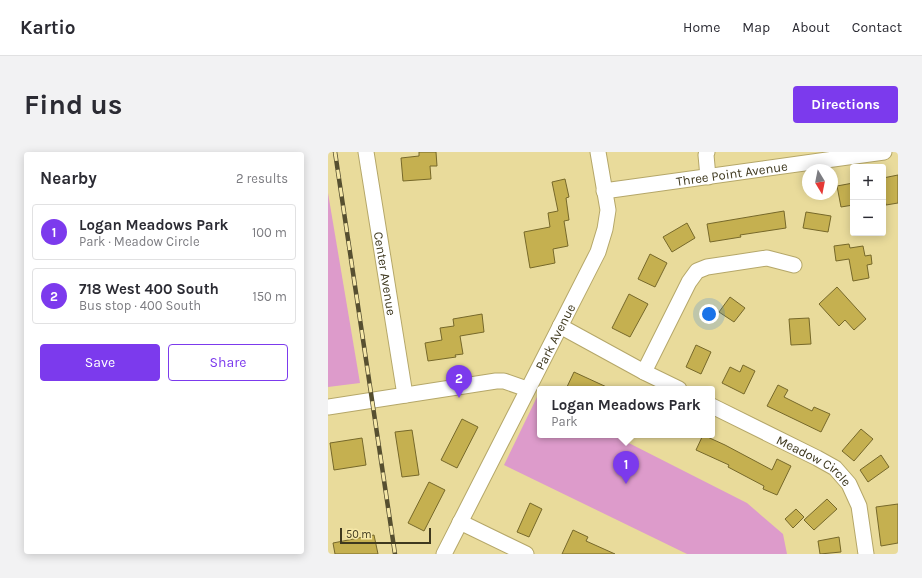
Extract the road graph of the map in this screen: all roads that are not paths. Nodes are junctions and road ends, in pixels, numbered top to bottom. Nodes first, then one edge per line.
1 (366, 152) edge
2 (598, 152) edge
3 (707, 152) edge
4 (884, 152) edge
5 (708, 177) junction
6 (604, 191) junction
7 (794, 265) dead end
8 (560, 326) junction
9 (644, 372) junction
10 (672, 386) edge
11 (527, 389) junction
12 (405, 395) junction
13 (328, 407) edge
14 (715, 408) edge
15 (460, 522) junction
16 (444, 554) edge
17 (526, 554) edge
18 (866, 554) edge

1 - 12 street, Center Avenue
2 - 6 street, Park Avenue
3 - 5 street
4 - 5 street, Three Point Avenue
5 - 6 street, Three Point Avenue
6 - 8 street, Park Avenue
7 - 9 street
8 - 9 street
8 - 11 street, Park Avenue
9 - 10 street
11 - 12 street
11 - 15 street, Park Avenue
12 - 13 street
14 - 18 street, Meadow Circle
15 - 16 street, Park Avenue
15 - 17 street

